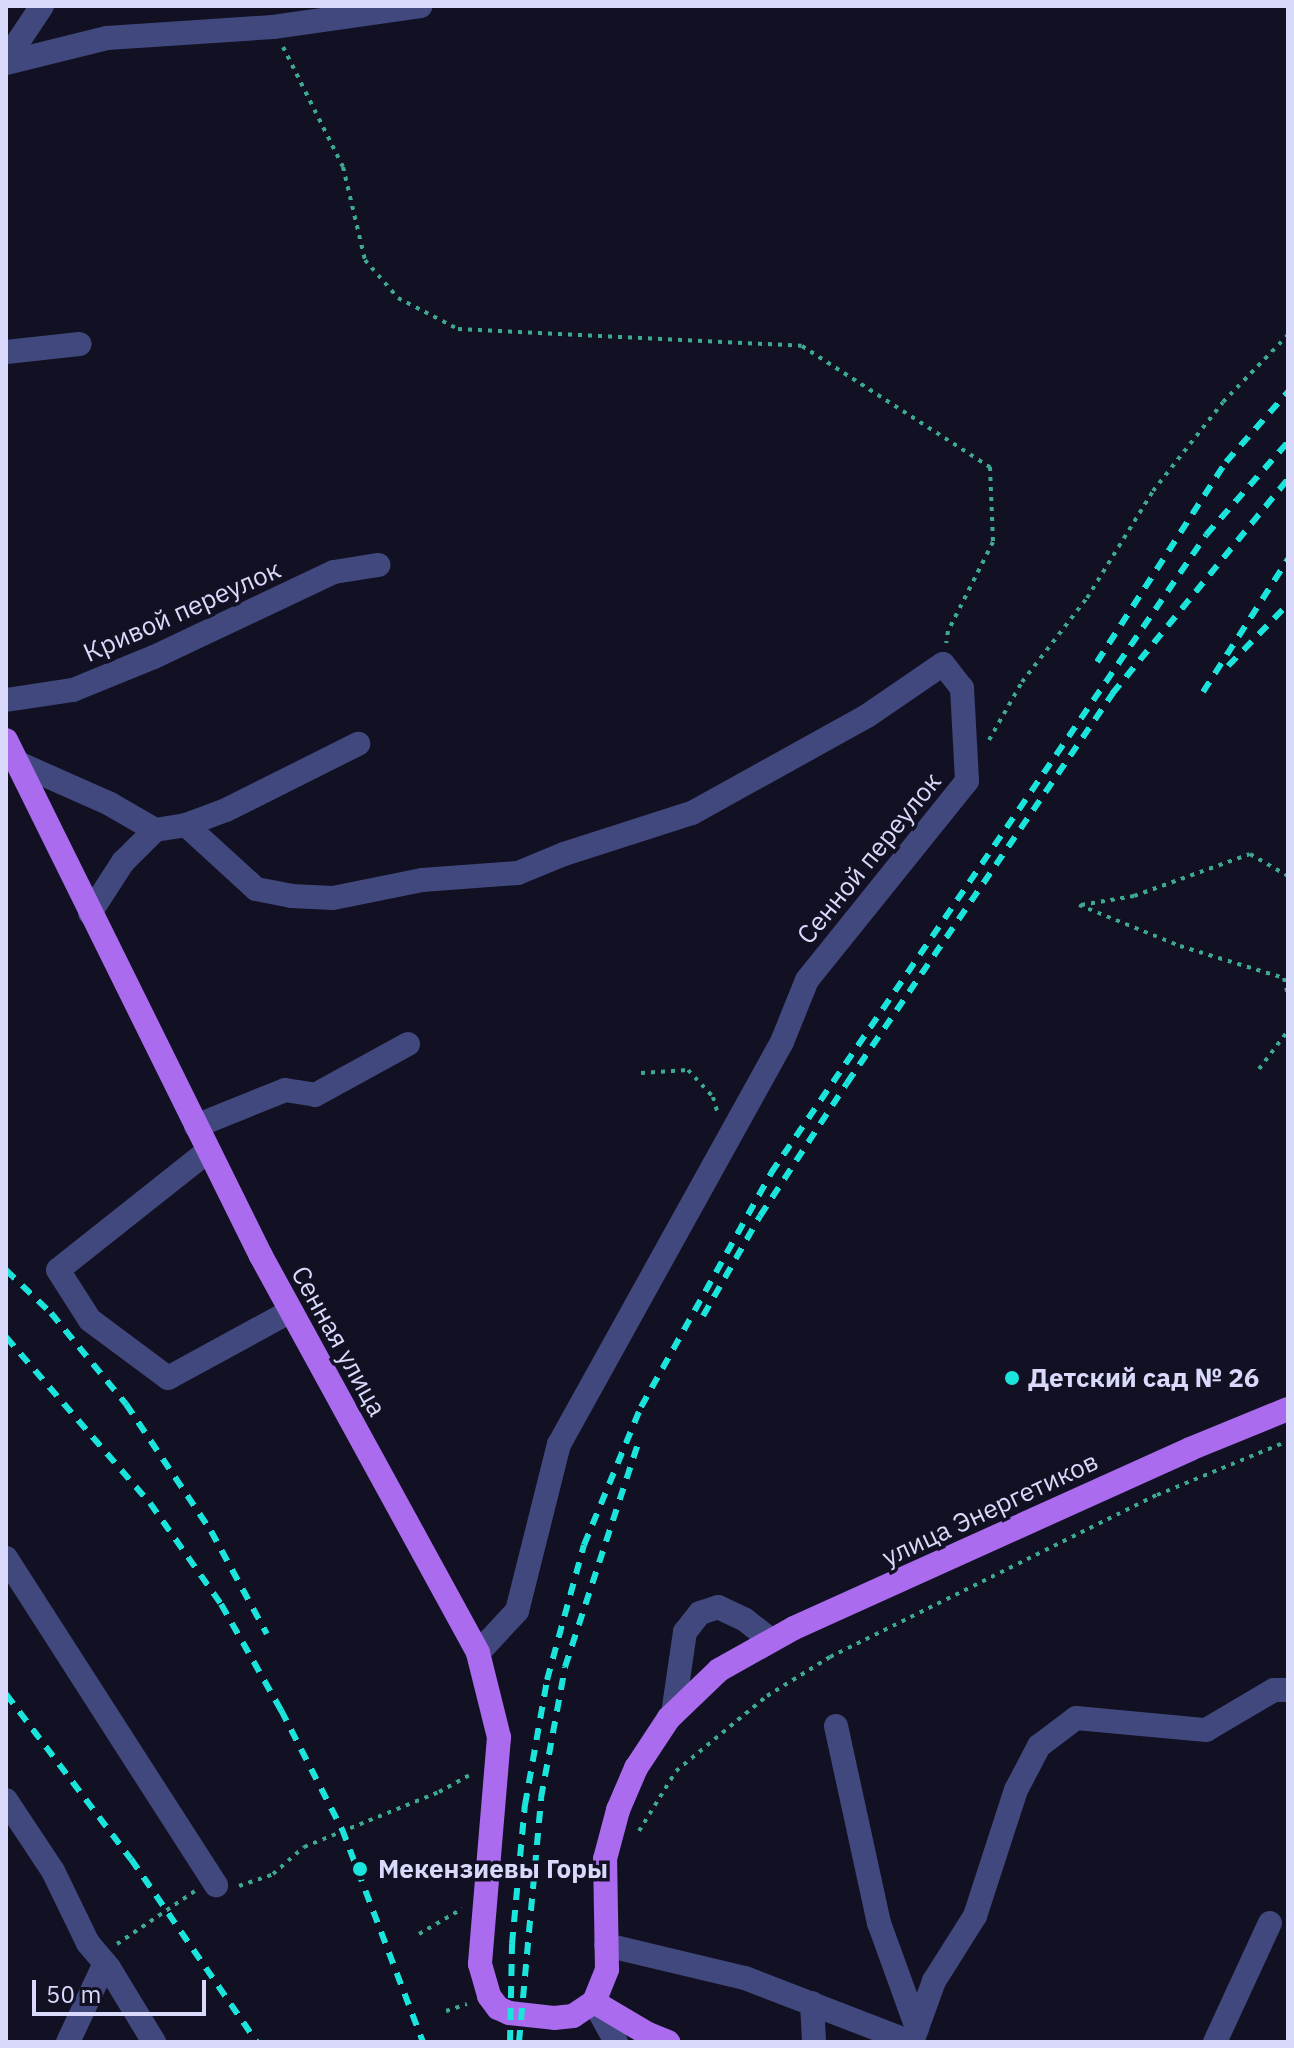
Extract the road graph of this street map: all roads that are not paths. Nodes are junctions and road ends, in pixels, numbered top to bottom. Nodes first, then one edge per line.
1 (42, 6) edge
2 (421, 6) edge
3 (6, 61) edge
4 (80, 344) dead end
5 (6, 352) edge
6 (378, 565) dead end
7 (6, 700) edge
8 (6, 740) edge
9 (358, 744) dead end
10 (18, 763) junction
11 (186, 825) junction
12 (155, 830) junction
13 (90, 913) junction
14 (408, 1044) dead end
15 (196, 1126) junction
16 (208, 1151) junction
17 (291, 1311) junction
18 (1288, 1409) edge
19 (6, 1558) edge
20 (771, 1640) junction
21 (478, 1653) junction
22 (1288, 1690) edge
23 (673, 1714) junction
24 (836, 1726) dead end
25 (6, 1800) edge
26 (216, 1885) road end
27 (1270, 1923) dead end
28 (606, 1945) junction
29 (105, 1963) junction
30 (594, 2002) junction
31 (812, 2003) junction
32 (913, 2037) edge
33 (68, 2042) edge
34 (154, 2042) edge
35 (616, 2042) edge
36 (668, 2042) edge
37 (814, 2042) edge
38 (1215, 2042) edge

1 - 3 street
2 - 3 street
4 - 5 street
6 - 7 street, Кривой переулок
8 - 10 main road, Сенная улица
9 - 11 street
10 - 12 street
10 - 13 main road, Сенная улица
11 - 12 street
11 - 21 street, Сенной переулок
12 - 13 street
13 - 15 main road, Сенная улица
14 - 15 street
15 - 16 main road, Сенная улица
16 - 17 main road, Сенная улица
16 - 17 street
17 - 21 main road, Сенная улица
18 - 20 main road, улица Энергетиков
19 - 26 street
20 - 23 main road, улица Энергетиков
20 - 23 street
21 - 30 main road, Сенная улица
22 - 32 street
23 - 28 main road, улица Энергетиков
24 - 32 street
25 - 29 street
27 - 38 street
28 - 30 main road, улица Энергетиков
28 - 31 street
29 - 33 street
29 - 34 street
30 - 35 street
30 - 36 main road
31 - 32 street
31 - 37 street

